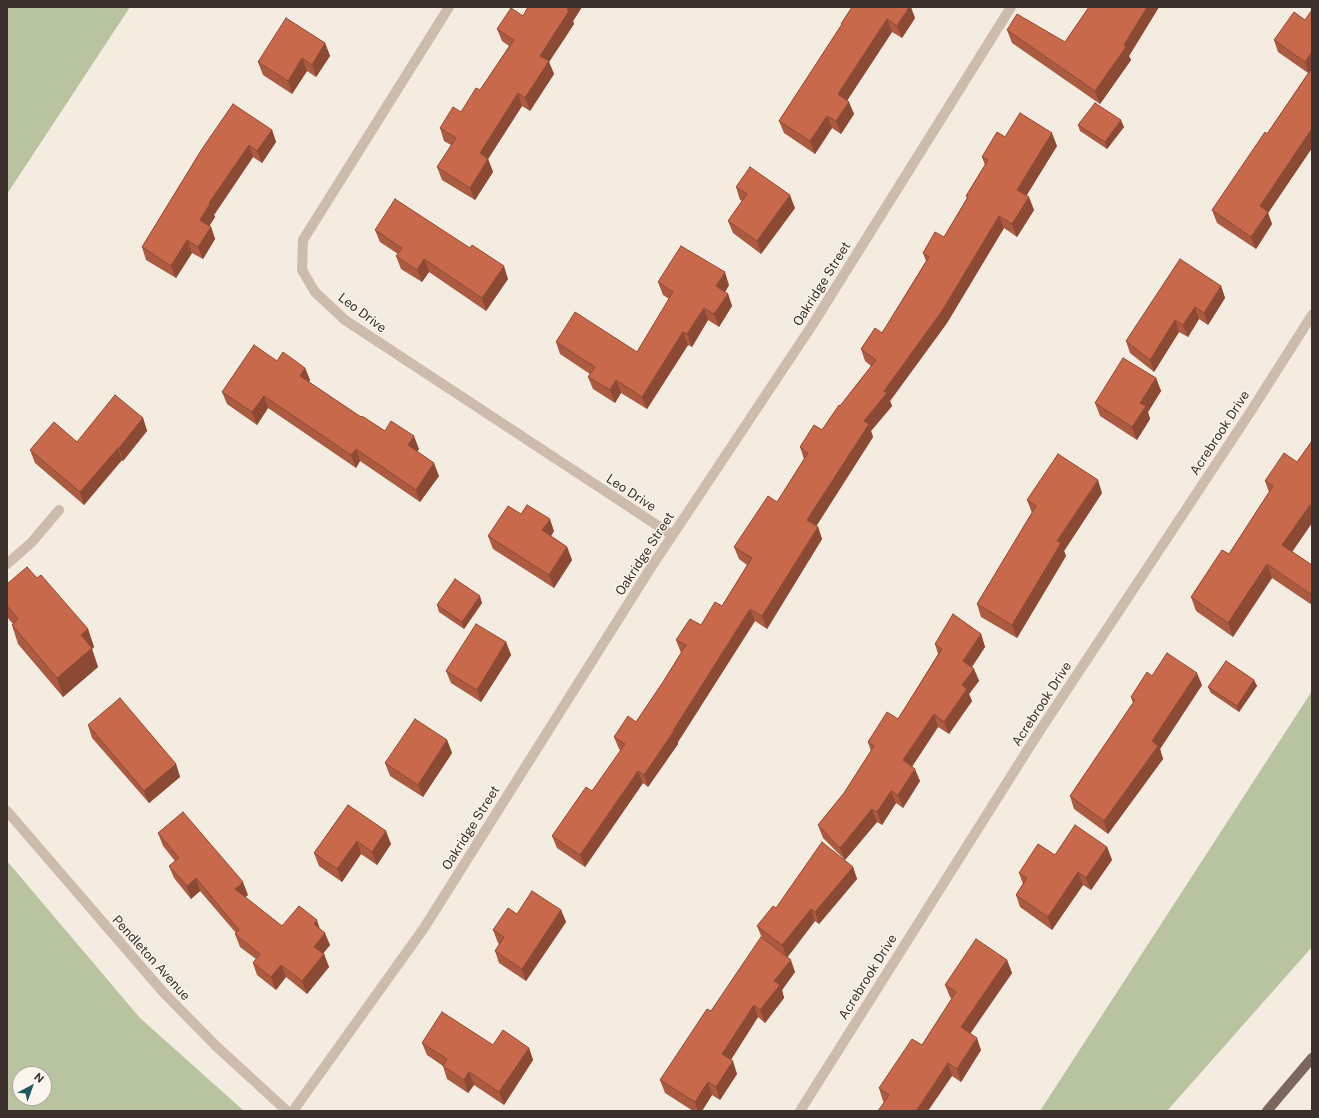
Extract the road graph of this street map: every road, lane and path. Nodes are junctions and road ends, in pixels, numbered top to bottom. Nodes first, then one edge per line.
1 (449, 7) edge
2 (1011, 7) edge
3 (1312, 315) edge
4 (59, 510) dead end
5 (672, 535) junction
6 (7, 564) edge
7 (7, 811) edge
8 (1312, 1058) edge
9 (287, 1111) edge
10 (293, 1111) edge
11 (800, 1111) edge
12 (1267, 1111) edge

1 - 5 street, Leo Drive
2 - 5 street, Oakridge Street
3 - 11 street, Acrebrook Drive
4 - 6 street
5 - 10 street, Oakridge Street
7 - 9 street, Pendleton Avenue
8 - 12 main road

